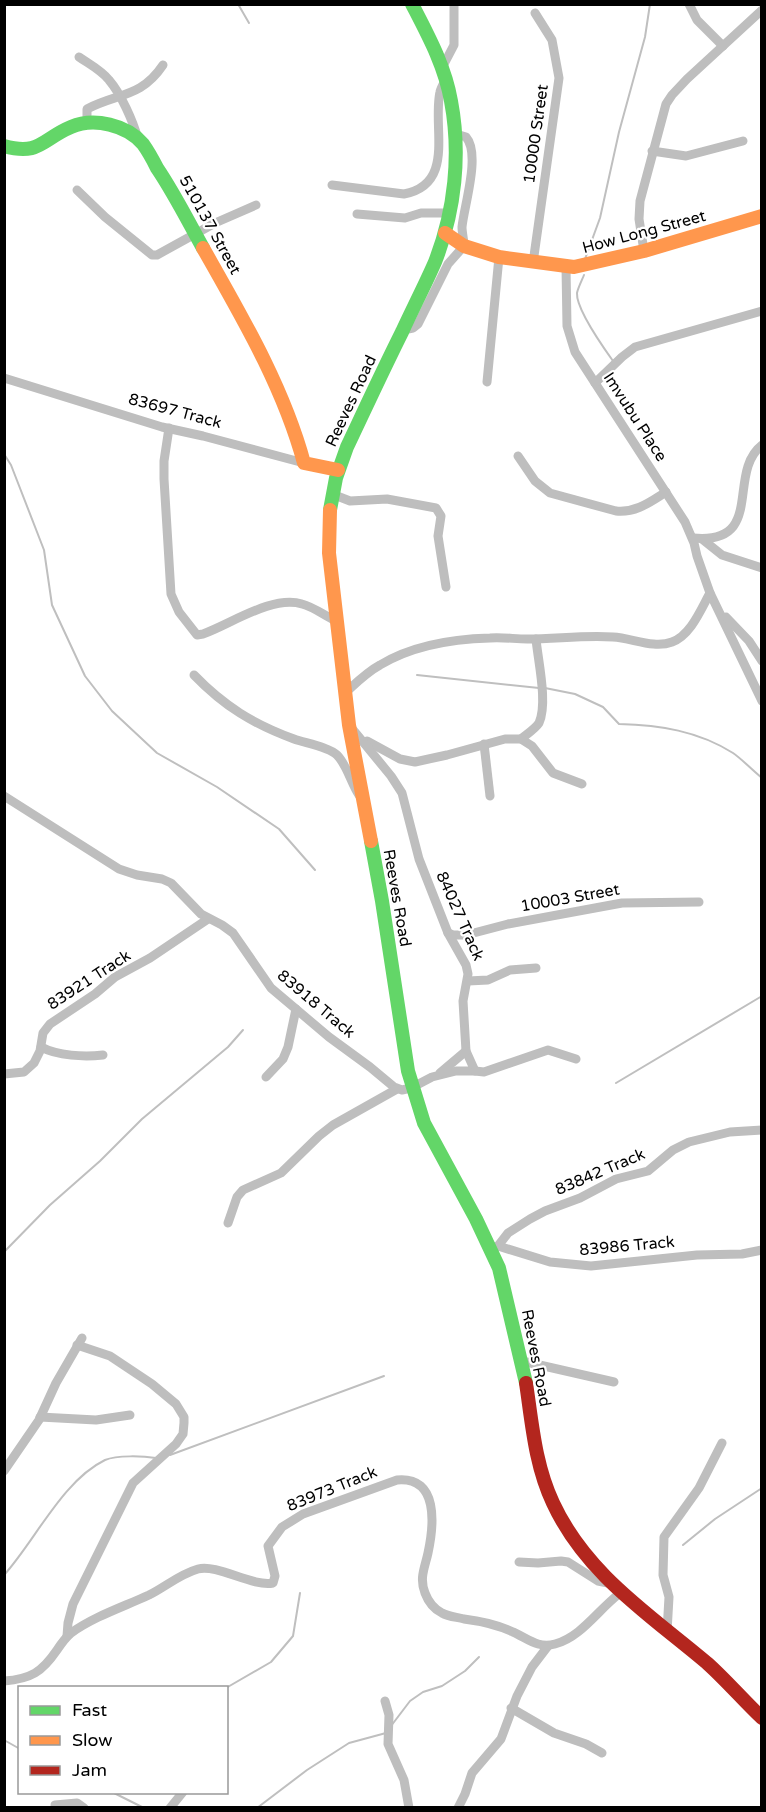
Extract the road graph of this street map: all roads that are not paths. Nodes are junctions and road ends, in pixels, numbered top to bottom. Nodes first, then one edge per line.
1 (454, 4) edge
2 (689, 4) edge
3 (412, 5) edge
4 (762, 10) edge
5 (535, 13) dead end
6 (754, 17) junction
7 (762, 26) edge
8 (723, 46) junction
9 (79, 57) dead end
10 (163, 65) dead end
11 (444, 72) junction
12 (120, 98) junction
13 (87, 122) junction
14 (456, 134) junction
15 (138, 139) junction
16 (743, 141) dead end
17 (4, 146) edge
18 (652, 151) junction
19 (332, 185) dead end
20 (76, 190) dead end
21 (256, 205) dead end
22 (451, 213) junction
23 (357, 214) dead end
24 (762, 216) edge
25 (196, 233) junction
26 (445, 233) junction
27 (464, 246) junction
28 (644, 251) junction
29 (499, 257) junction
30 (533, 263) junction
31 (566, 267) junction
32 (762, 311) edge
33 (403, 330) junction
34 (4, 378) edge
35 (487, 382) dead end
36 (595, 383) junction
37 (169, 428) junction
38 (762, 445) edge
39 (518, 456) dead end
40 (304, 463) junction
41 (338, 470) junction
42 (666, 492) junction
43 (332, 494) junction
44 (697, 539) junction
45 (762, 568) edge
46 (446, 587) dead end
47 (710, 593) junction
48 (720, 611) junction
49 (336, 621) junction
50 (536, 639) junction
51 (762, 661) edge
52 (194, 675) dead end
53 (345, 693) junction
54 (762, 701) edge
55 (349, 725) junction
56 (360, 737) junction
57 (521, 739) junction
58 (484, 744) junction
59 (582, 784) dead end
60 (4, 796) edge
61 (489, 796) dead end
62 (362, 800) junction
63 (699, 902) dead end
64 (208, 919) junction
65 (448, 933) junction
66 (536, 968) dead end
67 (468, 981) junction
68 (296, 1010) junction
69 (41, 1047) junction
70 (465, 1051) junction
71 (103, 1055) dead end
72 (576, 1059) dead end
73 (475, 1071) junction
74 (4, 1074) edge
75 (438, 1074) junction
76 (266, 1077) dead end
77 (404, 1088) junction
78 (762, 1130) edge
79 (228, 1223) dead end
80 (494, 1247) junction
81 (762, 1250) edge
82 (522, 1360) junction
83 (614, 1382) dead end
84 (130, 1415) dead end
85 (40, 1417) junction
86 (722, 1443) dead end
87 (4, 1471) edge
88 (519, 1562) dead end
89 (608, 1583) junction
90 (619, 1594) junction
91 (667, 1632) junction
92 (67, 1636) junction
93 (548, 1646) junction
94 (4, 1681) edge
95 (385, 1701) dead end
96 (511, 1708) junction
97 (762, 1718) edge
98 (602, 1753) dead end
99 (181, 1794) edge
100 (56, 1805) dead end
101 (84, 1808) edge
102 (170, 1808) edge
103 (409, 1808) edge
104 (458, 1808) edge

1 - 11 street
2 - 8 street
3 - 11 street, Reeves Road
4 - 6 street
5 - 30 street, 10000 Street
6 - 7 street
6 - 8 street
8 - 18 street
9 - 12 street
10 - 12 street
11 - 14 street, Reeves Road
11 - 19 street
12 - 13 street
12 - 15 street
13 - 15 street, 510137 Street
13 - 17 street
14 - 22 street, Reeves Road
14 - 27 street
15 - 25 street, 510137 Street
16 - 18 street
18 - 28 street
20 - 25 street
21 - 25 street
22 - 23 street
22 - 26 street, Reeves Road
24 - 28 street, How Long Street
25 - 40 street, 510137 Street
26 - 27 street, How Long Street
26 - 33 street, Reeves Road
27 - 29 street, How Long Street
27 - 33 street
28 - 31 street, How Long Street
29 - 30 street, How Long Street
29 - 35 street
30 - 31 street, How Long Street
31 - 36 street, Imvubu Place
32 - 36 street
33 - 41 street, Reeves Road
34 - 37 street, 83697 Track
36 - 42 street, Imvubu Place
37 - 40 street, 83697 Track
37 - 49 street
38 - 44 street
39 - 42 street
40 - 41 street, 83697 Track
41 - 43 street, Reeves Road
42 - 44 street, Imvubu Place
43 - 46 street
43 - 49 street, Reeves Road
44 - 45 street
44 - 47 street, Imvubu Place
47 - 48 street
47 - 50 street
48 - 51 street
48 - 54 street
49 - 53 street, Reeves Road
50 - 53 street
50 - 57 street
52 - 62 street
53 - 55 street, Reeves Road
55 - 56 street, 84027 Track
55 - 62 street, Reeves Road
56 - 58 street
56 - 65 street, 84027 Track
57 - 58 street
57 - 59 street
58 - 61 street
60 - 64 street, 83918 Track
62 - 77 street, Reeves Road
63 - 65 street, 10003 Street
64 - 68 street, 83918 Track
64 - 69 street, 83921 Track
65 - 67 street, 84027 Track
66 - 67 street
67 - 70 street, 84027 Track
68 - 76 street
68 - 77 street, 83918 Track
69 - 71 street
69 - 74 street, 83921 Track
70 - 73 street, 84027 Track
70 - 75 street
72 - 73 street
73 - 75 street
75 - 77 street
77 - 79 street
77 - 80 street, Reeves Road
78 - 80 street, 83842 Track
80 - 81 street, 83986 Track
80 - 82 street, Reeves Road
82 - 83 street
82 - 89 street, Reeves Road
84 - 85 street
85 - 87 street
85 - 92 street
86 - 91 street
88 - 89 street
89 - 90 street, Reeves Road
90 - 91 street, Reeves Road
90 - 93 street
91 - 97 street, Reeves Road
92 - 93 street, 83973 Track
92 - 94 street, 83973 Track
93 - 96 street
95 - 103 street
96 - 98 street
96 - 104 street
99 - 102 street
100 - 101 street

